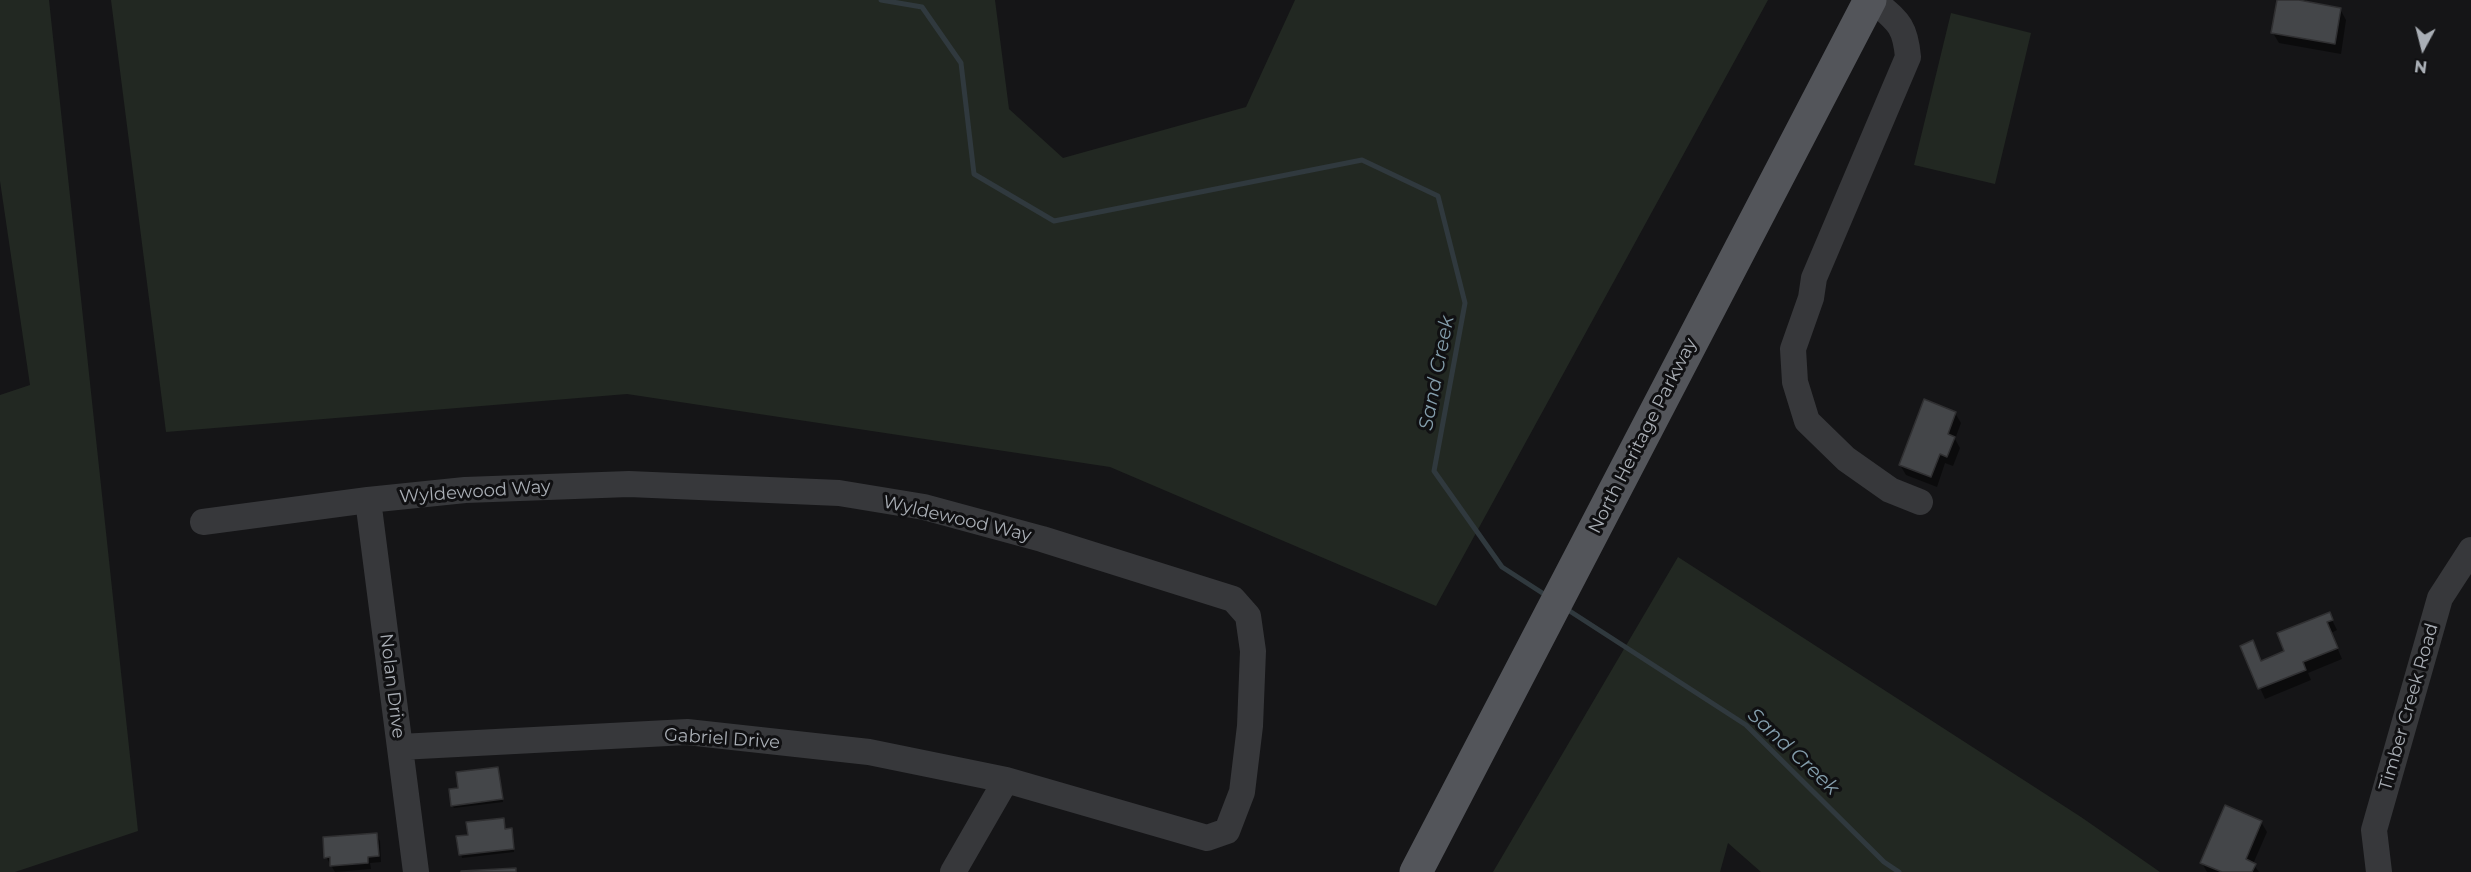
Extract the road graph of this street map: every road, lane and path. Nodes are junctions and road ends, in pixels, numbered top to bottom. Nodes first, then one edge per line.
1 (1872, 0) edge
2 (368, 500) junction
3 (1920, 502) dead end
4 (203, 522) dead end
5 (2471, 550) edge
6 (400, 747) junction
7 (1006, 780) junction
8 (416, 872) edge
9 (953, 872) edge
10 (1416, 872) edge
11 (2379, 872) edge

1 - 3 street
1 - 10 main road, North Heritage Parkway
2 - 4 street, Wyldewood Way
2 - 6 street, Nolan Drive
2 - 7 street, Wyldewood Way
5 - 11 street, Timber Creek Road
6 - 7 street, Gabriel Drive
6 - 8 street, Nolan Drive
7 - 9 street

